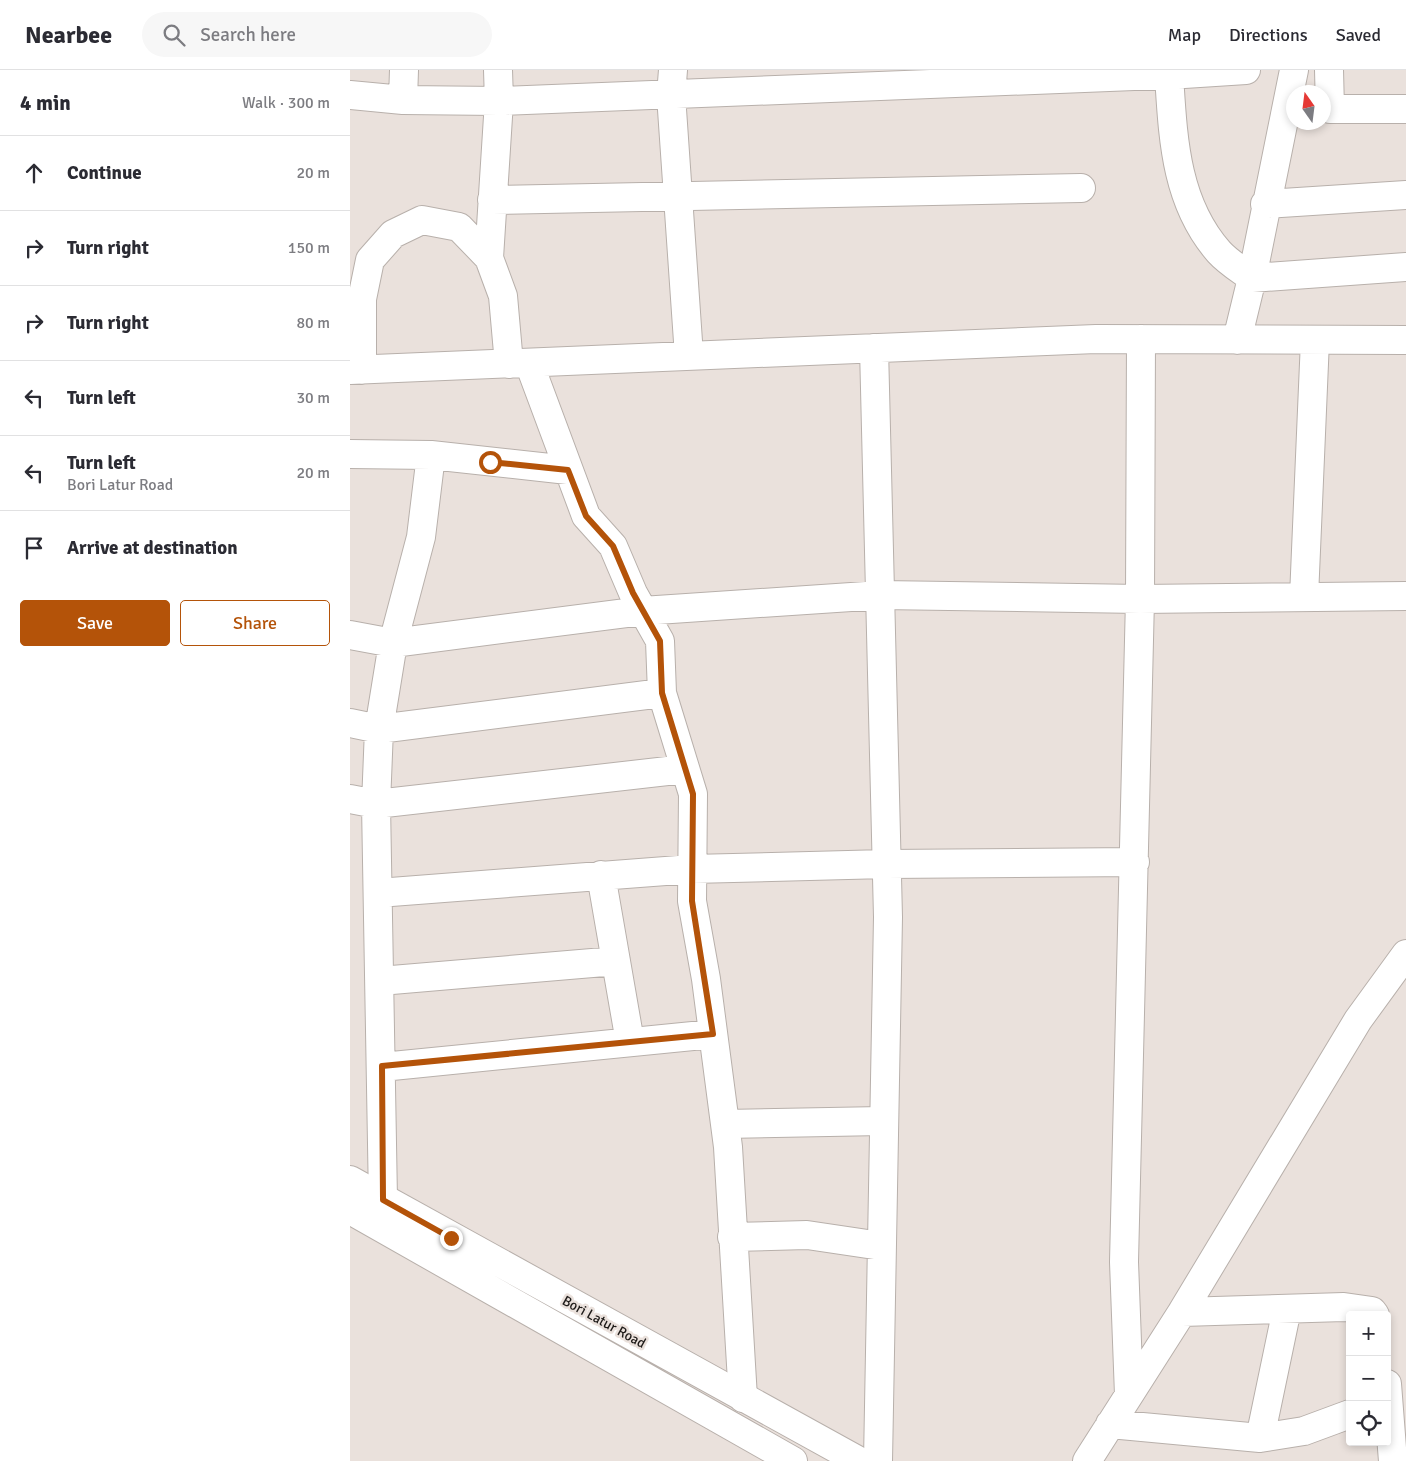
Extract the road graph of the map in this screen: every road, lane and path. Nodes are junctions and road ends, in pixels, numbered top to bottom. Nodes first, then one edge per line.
1 (404, 70) edge
2 (498, 70) edge
3 (1246, 70) edge
4 (1294, 70) edge
5 (1329, 70) edge
6 (1179, 73) edge
7 (920, 77) edge
8 (672, 82) edge
9 (350, 95) edge
10 (404, 100) junction
11 (499, 101) junction
12 (1406, 108) edge
13 (1081, 188) dead end
14 (1406, 195) edge
15 (678, 196) junction
16 (492, 200) junction
17 (1265, 204) junction
18 (489, 258) junction
19 (1406, 267) edge
20 (1252, 278) junction
21 (1141, 339) junction
22 (1237, 340) junction
23 (1315, 340) junction
24 (1406, 340) edge
25 (874, 348) junction
26 (690, 356) junction
27 (519, 363) junction
28 (356, 370) edge
29 (350, 454) edge
30 (431, 455) junction
31 (568, 470) junction
32 (881, 595) junction
33 (1406, 596) edge
34 (1304, 597) junction
35 (1140, 599) junction
36 (642, 611) junction
37 (350, 635) edge
38 (394, 643) junction
39 (662, 693) junction
40 (350, 723) edge
41 (379, 729) junction
42 (685, 769) junction
43 (363, 801) edge
44 (1135, 862) junction
45 (886, 864) junction
46 (692, 868) junction
47 (601, 875) junction
48 (378, 893) junction
49 (1406, 954) edge
50 (616, 961) junction
51 (380, 981) junction
52 (713, 1034) junction
53 (630, 1042) junction
54 (382, 1066) junction
55 (882, 1121) junction
56 (725, 1124) junction
57 (350, 1180) edge
58 (383, 1200) junction
59 (350, 1210) edge
60 (732, 1237) junction
61 (881, 1246) junction
62 (1287, 1309) junction
63 (1373, 1311) edge
64 (1182, 1312) junction
65 (1129, 1395) junction
66 (743, 1398) junction
67 (1389, 1401) edge
68 (1346, 1415) edge
69 (1110, 1424) junction
70 (1260, 1438) junction
71 (793, 1461) edge
72 (858, 1461) edge
73 (878, 1461) edge
74 (1087, 1461) edge
75 (1393, 1461) edge

1 - 10 street
2 - 11 street
3 - 6 street
4 - 17 street
5 - 12 street
6 - 7 street
6 - 20 street
7 - 8 street
8 - 11 street
8 - 15 street
9 - 10 street
10 - 11 street
11 - 16 street
13 - 15 street
14 - 17 street
15 - 16 street
15 - 26 street
16 - 18 street
17 - 20 street
18 - 27 street
18 - 28 street
19 - 20 street
20 - 22 street
21 - 22 street
21 - 25 street
21 - 35 street
22 - 23 street
23 - 24 street
23 - 34 street
25 - 26 street
25 - 32 street
26 - 27 street
27 - 28 street
27 - 31 street
29 - 30 street
30 - 31 street
30 - 38 street
31 - 36 street
32 - 35 street
32 - 36 street
32 - 45 street
33 - 34 street
34 - 35 street
35 - 44 street
36 - 38 street
36 - 39 street
37 - 38 street
38 - 41 street
39 - 41 street
39 - 42 street
40 - 41 street
41 - 43 street
42 - 43 street
42 - 46 street
43 - 48 street
44 - 45 street
44 - 65 street
45 - 46 street
45 - 55 street
46 - 47 street
46 - 52 street
47 - 48 street
47 - 50 street
48 - 51 street
49 - 64 street
50 - 51 street
50 - 53 street
51 - 54 street
52 - 53 street
52 - 56 street
53 - 54 street
54 - 58 street
55 - 56 street
55 - 61 street
56 - 60 street
57 - 58 street, Bori Latur Road
58 - 66 street, Bori Latur Road
59 - 71 street, Bori Latur Road
60 - 61 street
60 - 66 street
61 - 73 street
62 - 63 street
62 - 64 street
62 - 70 street
64 - 65 street
65 - 69 street
66 - 72 street, Bori Latur Road
67 - 75 street
68 - 70 street
69 - 70 street
69 - 74 street

